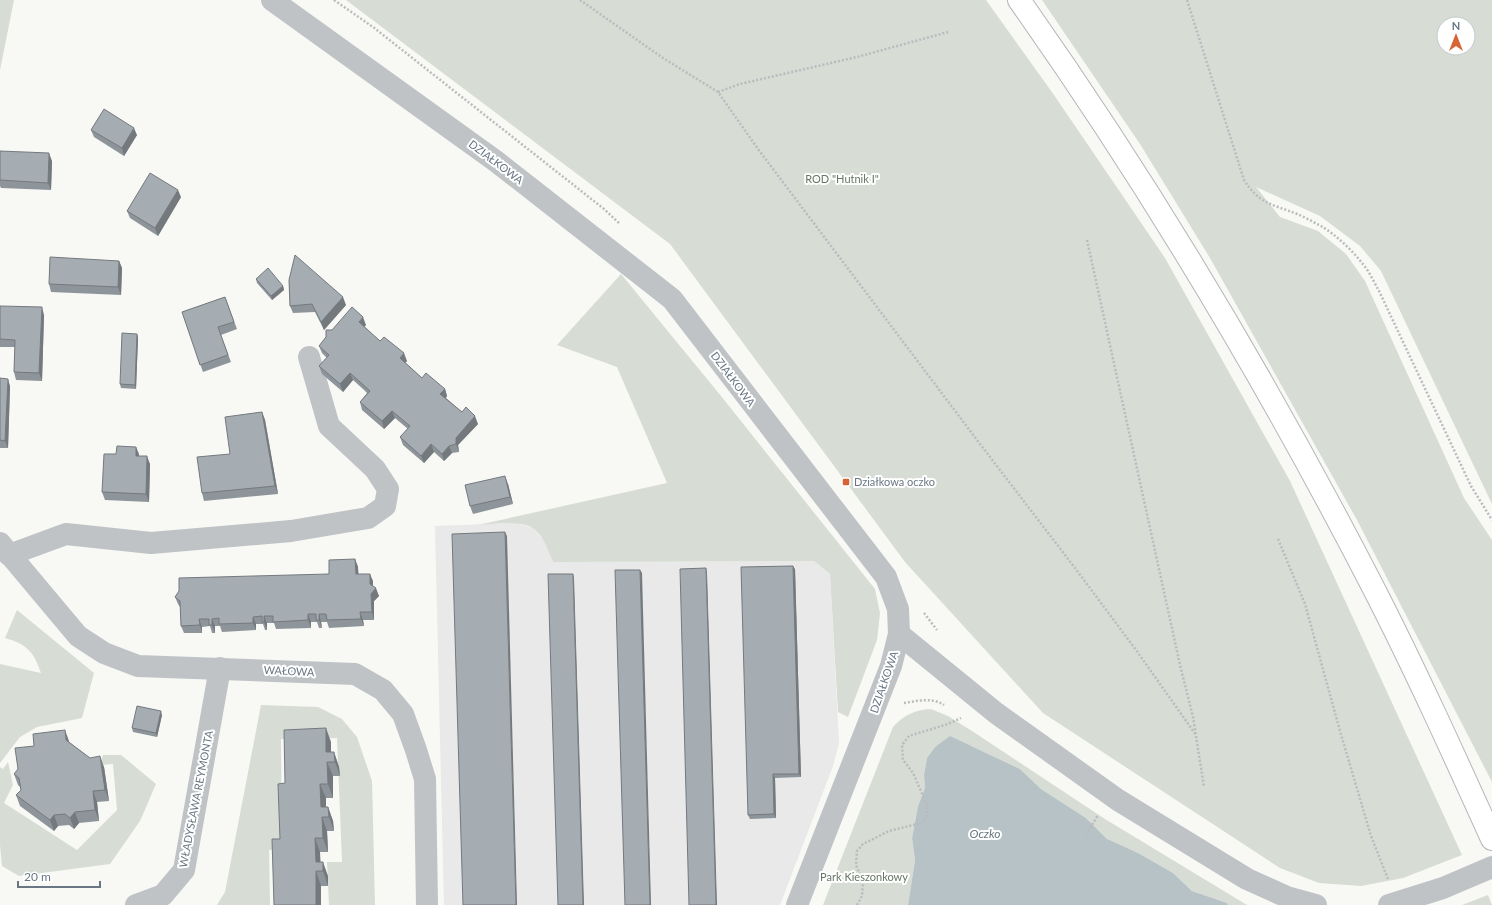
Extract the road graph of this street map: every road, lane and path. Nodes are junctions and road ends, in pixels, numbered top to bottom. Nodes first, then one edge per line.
1 (272, 0) edge
2 (580, 0) edge
3 (1019, 0) edge
4 (1187, 0) edge
5 (948, 32) dead end
6 (718, 92) junction
7 (1087, 240) dead end
8 (308, 357) dead end
9 (1492, 520) edge
10 (1278, 539) dead end
11 (5, 549) edge
12 (899, 634) junction
13 (220, 668) junction
14 (962, 717) dead end
15 (1196, 735) junction
16 (1204, 786) dead end
17 (1100, 812) dead end
18 (1086, 835) dead end
19 (1492, 838) edge
20 (1492, 867) edge
21 (1395, 904) edge
22 (136, 905) edge
23 (427, 905) edge
24 (796, 905) edge
25 (858, 905) edge
26 (1316, 905) edge

1 - 12 street, DZIAŁKOWA
2 - 6 path
3 - 19 main road
4 - 9 path
5 - 6 path
6 - 15 path
7 - 15 path
8 - 11 street, WAŁOWA
10 - 21 path
11 - 13 street, WAŁOWA
12 - 24 street, DZIAŁKOWA
12 - 26 street
13 - 22 street, WŁADYSŁAWA REYMONTA
13 - 23 street, WAŁOWA
14 - 25 path
15 - 16 path
17 - 18 path
20 - 21 street

